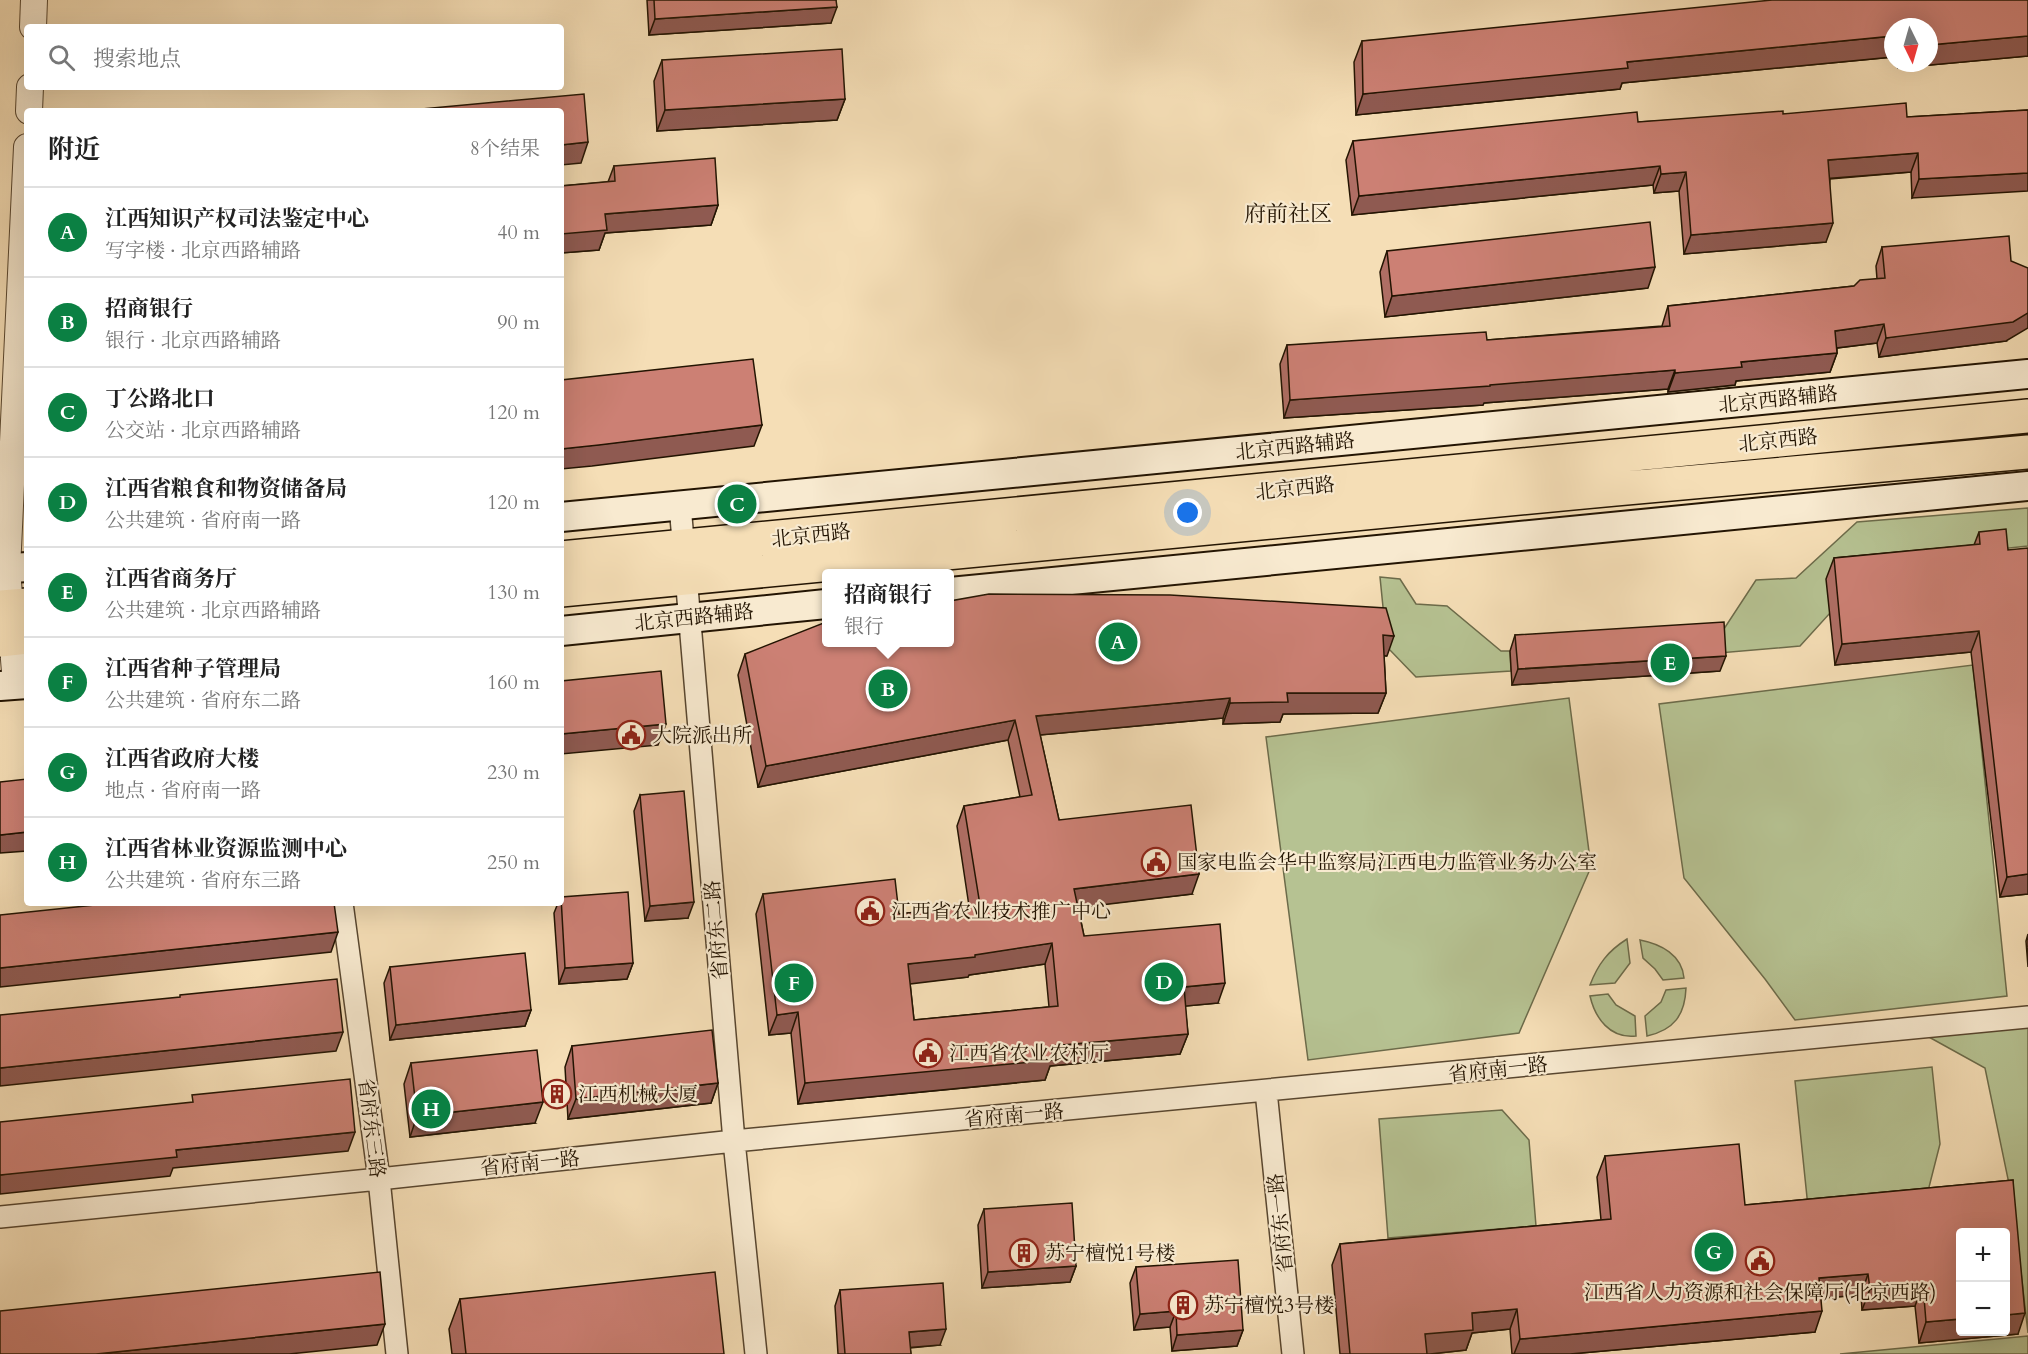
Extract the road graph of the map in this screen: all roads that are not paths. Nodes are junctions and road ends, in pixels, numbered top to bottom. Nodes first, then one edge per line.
1 (34, 0) edge
2 (33, 24) edge
3 (30, 90) edge
4 (29, 108) edge
5 (24, 226) edge
6 (2028, 374) edge
7 (2028, 416) edge
8 (2028, 452) edge
9 (2028, 486) edge
10 (680, 505) junction
11 (564, 516) edge
12 (683, 547) junction
13 (564, 558) edge
14 (11, 568) edge
15 (686, 579) junction
16 (564, 590) edge
17 (954, 592) edge
18 (822, 604) edge
19 (12, 606) edge
20 (689, 618) junction
21 (564, 631) edge
22 (13, 639) edge
23 (14, 685) edge
24 (342, 906) edge
25 (2028, 1017) edge
26 (1266, 1091) junction
27 (734, 1141) junction
28 (379, 1179) junction
29 (0, 1217) edge
30 (397, 1354) edge
31 (756, 1354) edge
32 (1293, 1354) edge

1 - 2 street
3 - 4 street
5 - 14 street
6 - 10 main road, 北京西路辅路
7 - 12 main road, 北京西路
8 - 15 main road, 北京西路
9 - 17 main road
10 - 11 main road, 北京西路辅路
10 - 12 street, 省府东二路
12 - 13 main road, 北京西路
12 - 15 street, 省府东二路
14 - 19 street
15 - 16 main road, 北京西路
15 - 20 street, 省府东二路
18 - 20 main road, 北京西路辅路
19 - 22 street
20 - 21 main road, 北京西路辅路
20 - 27 street, 省府东二路
22 - 23 street
24 - 28 street, 省府东三路
25 - 26 street, 省府南一路
26 - 27 street, 省府南一路
26 - 32 street, 省府东一路
27 - 28 street, 省府南一路
27 - 31 street, 省府东二路
28 - 29 street, 省府南一路
28 - 30 street, 省府东三路

